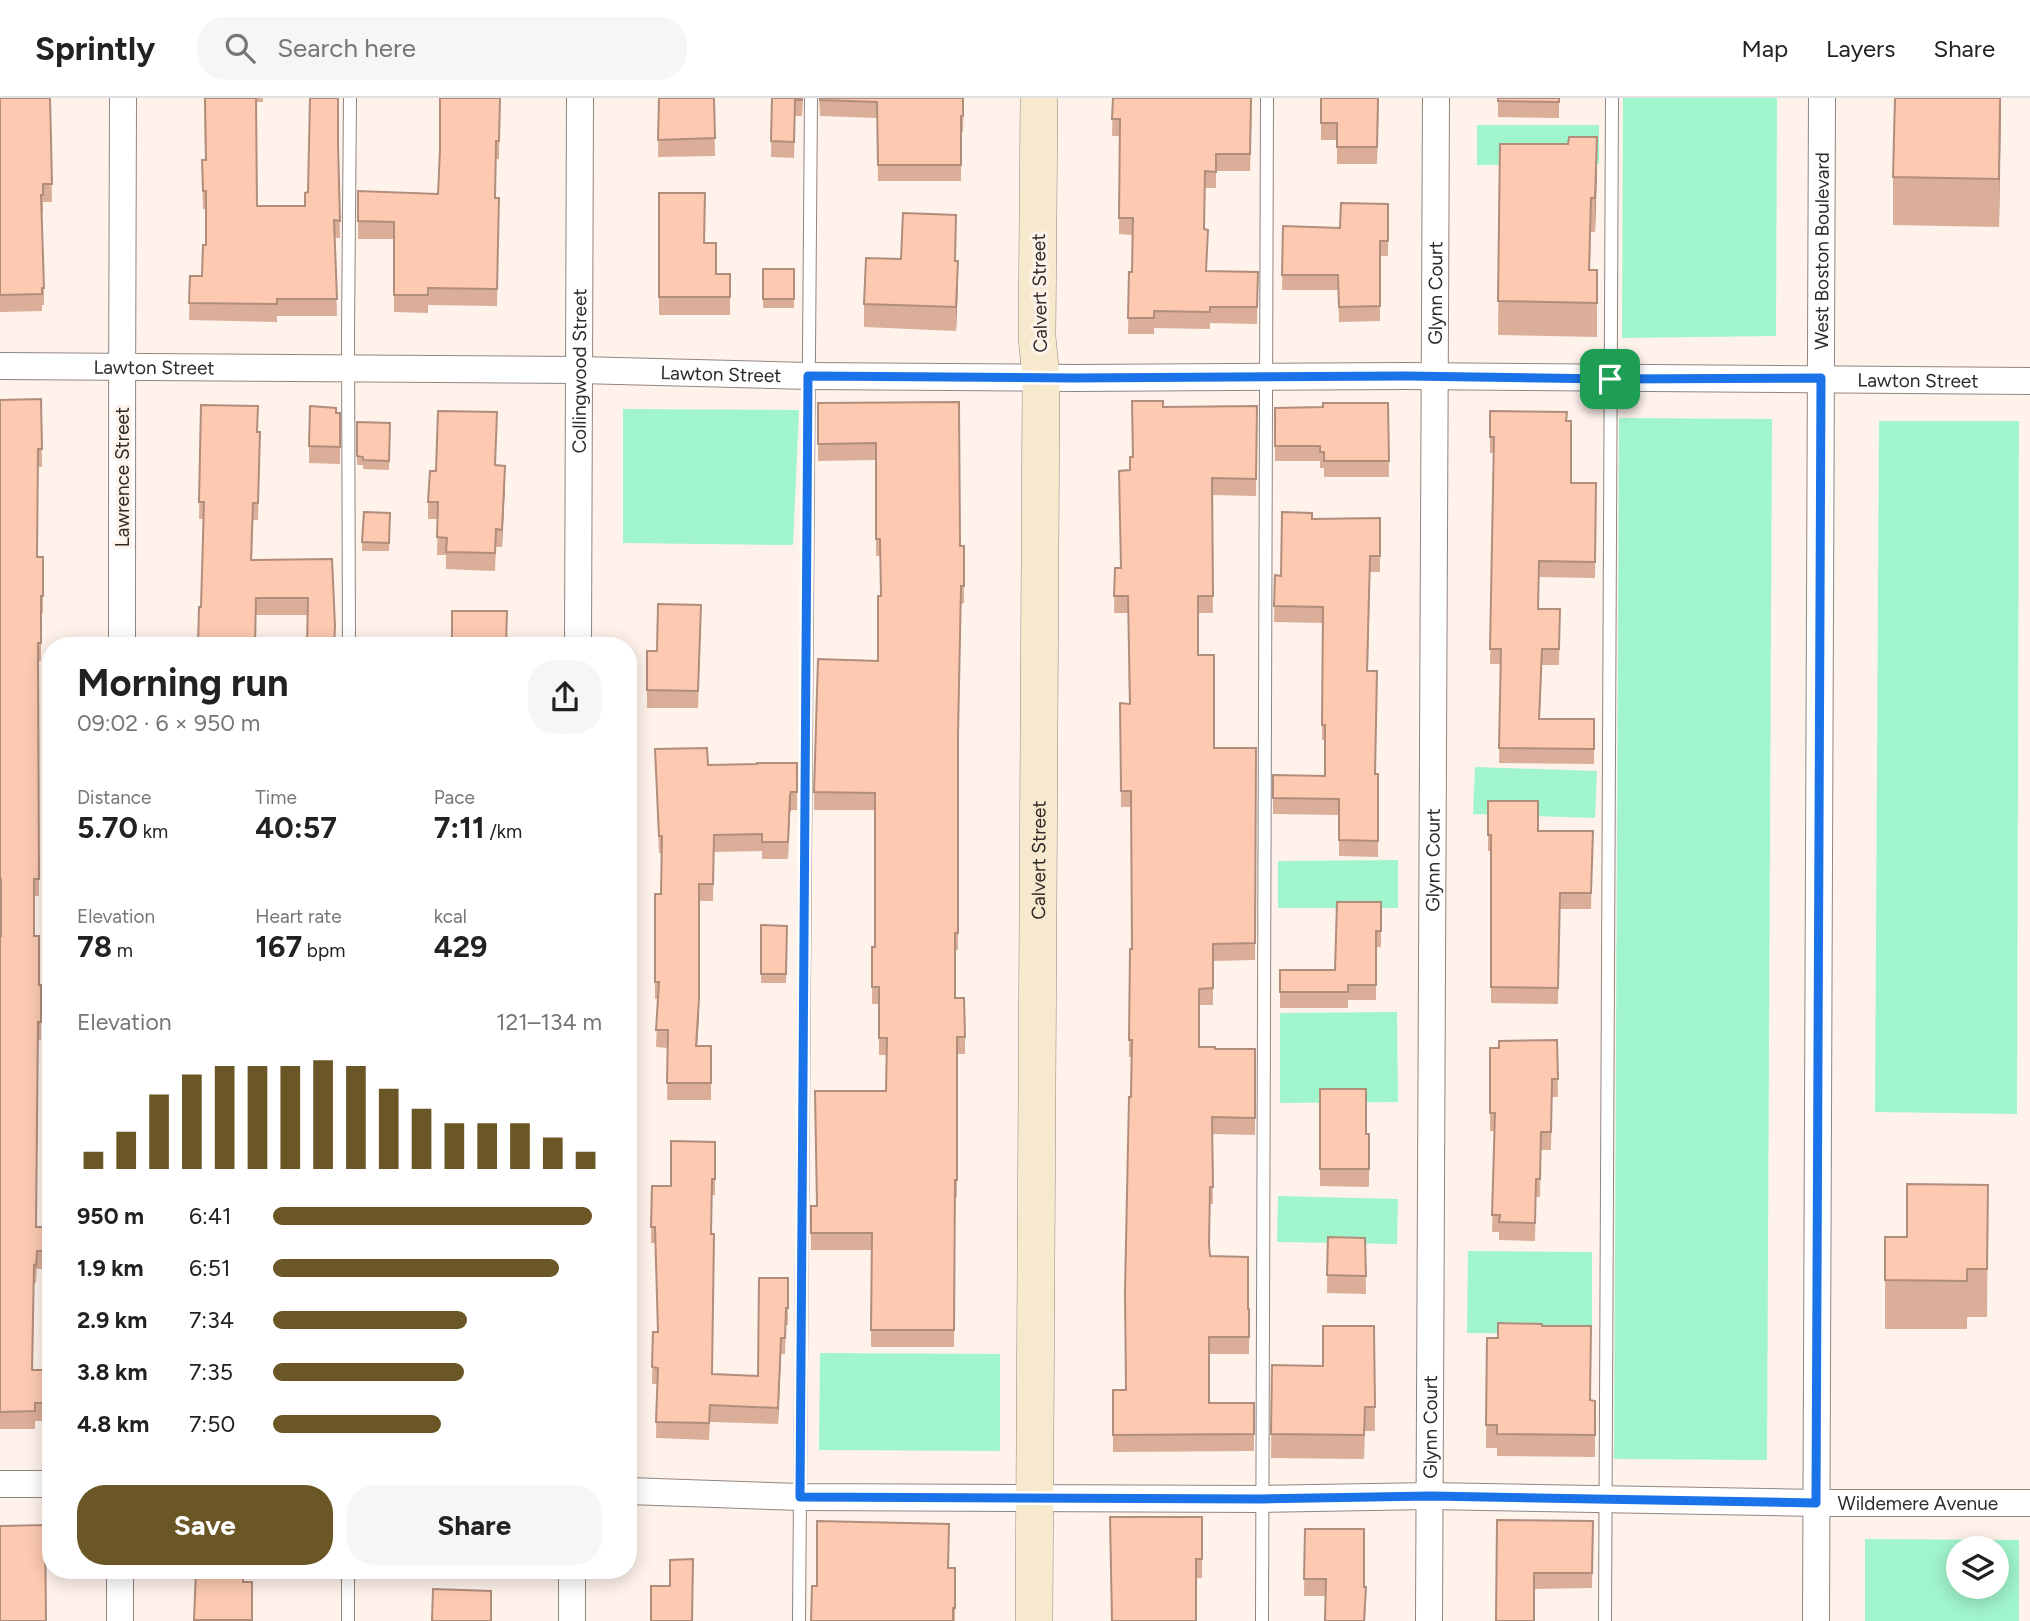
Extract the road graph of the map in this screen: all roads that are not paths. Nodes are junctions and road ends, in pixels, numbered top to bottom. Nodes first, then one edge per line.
1 (123, 98) edge
2 (350, 98) edge
3 (580, 98) edge
4 (811, 98) edge
5 (1038, 98) edge
6 (1267, 98) edge
7 (1436, 98) edge
8 (1612, 98) edge
9 (1822, 98) edge
10 (0, 366) edge
11 (121, 366) junction
12 (348, 368) junction
13 (579, 370) junction
14 (808, 376) junction
15 (1266, 376) junction
16 (1435, 376) junction
17 (1041, 378) junction
18 (1821, 378) junction
19 (1610, 379) junction
20 (2030, 381) edge
21 (122, 637) edge
22 (349, 637) edge
23 (578, 637) edge
24 (0, 1484) edge
25 (42, 1484) edge
26 (637, 1491) edge
27 (1430, 1496) junction
28 (800, 1497) junction
29 (1035, 1498) junction
30 (1262, 1499) junction
31 (1605, 1499) junction
32 (1816, 1503) junction
33 (2030, 1503) edge
34 (120, 1579) edge
35 (348, 1579) edge
36 (572, 1579) edge
37 (120, 1621) edge
38 (348, 1621) edge
39 (572, 1621) edge
40 (799, 1621) edge
41 (1034, 1621) edge
42 (1262, 1621) edge
43 (1429, 1621) edge
44 (1605, 1621) edge
45 (1816, 1621) edge

1 - 11 street, Lawrence Street
2 - 12 lane
3 - 13 street, Collingwood Street
4 - 14 lane
5 - 17 street, Calvert Street
6 - 15 lane
7 - 16 street, Glynn Court
8 - 19 lane
9 - 18 street, West Boston Boulevard
10 - 11 street, Lawton Street
11 - 12 street, Lawton Street
11 - 21 street, Lawrence Street
12 - 13 street, Lawton Street
12 - 22 lane
13 - 14 street, Lawton Street
13 - 23 street, Collingwood Street
14 - 17 street, Lawton Street
14 - 28 lane
15 - 16 street, Lawton Street
15 - 17 street, Lawton Street
15 - 30 lane
16 - 19 street, Lawton Street
16 - 27 street, Glynn Court
17 - 29 street, Calvert Street
18 - 19 street, Lawton Street
18 - 20 street, Lawton Street
18 - 32 street, West Boston Boulevard
19 - 31 lane
24 - 25 street
26 - 28 street, Wildemere Avenue
27 - 30 street, Wildemere Avenue
27 - 31 street, Wildemere Avenue
27 - 43 street, Glynn Court
28 - 29 street, Wildemere Avenue
28 - 40 lane
29 - 30 street, Wildemere Avenue
29 - 41 street, Calvert Street
30 - 42 lane
31 - 32 street, Wildemere Avenue
31 - 44 lane
32 - 33 street, Wildemere Avenue
32 - 45 street, West Boston Boulevard
34 - 37 street
35 - 38 lane
36 - 39 street

